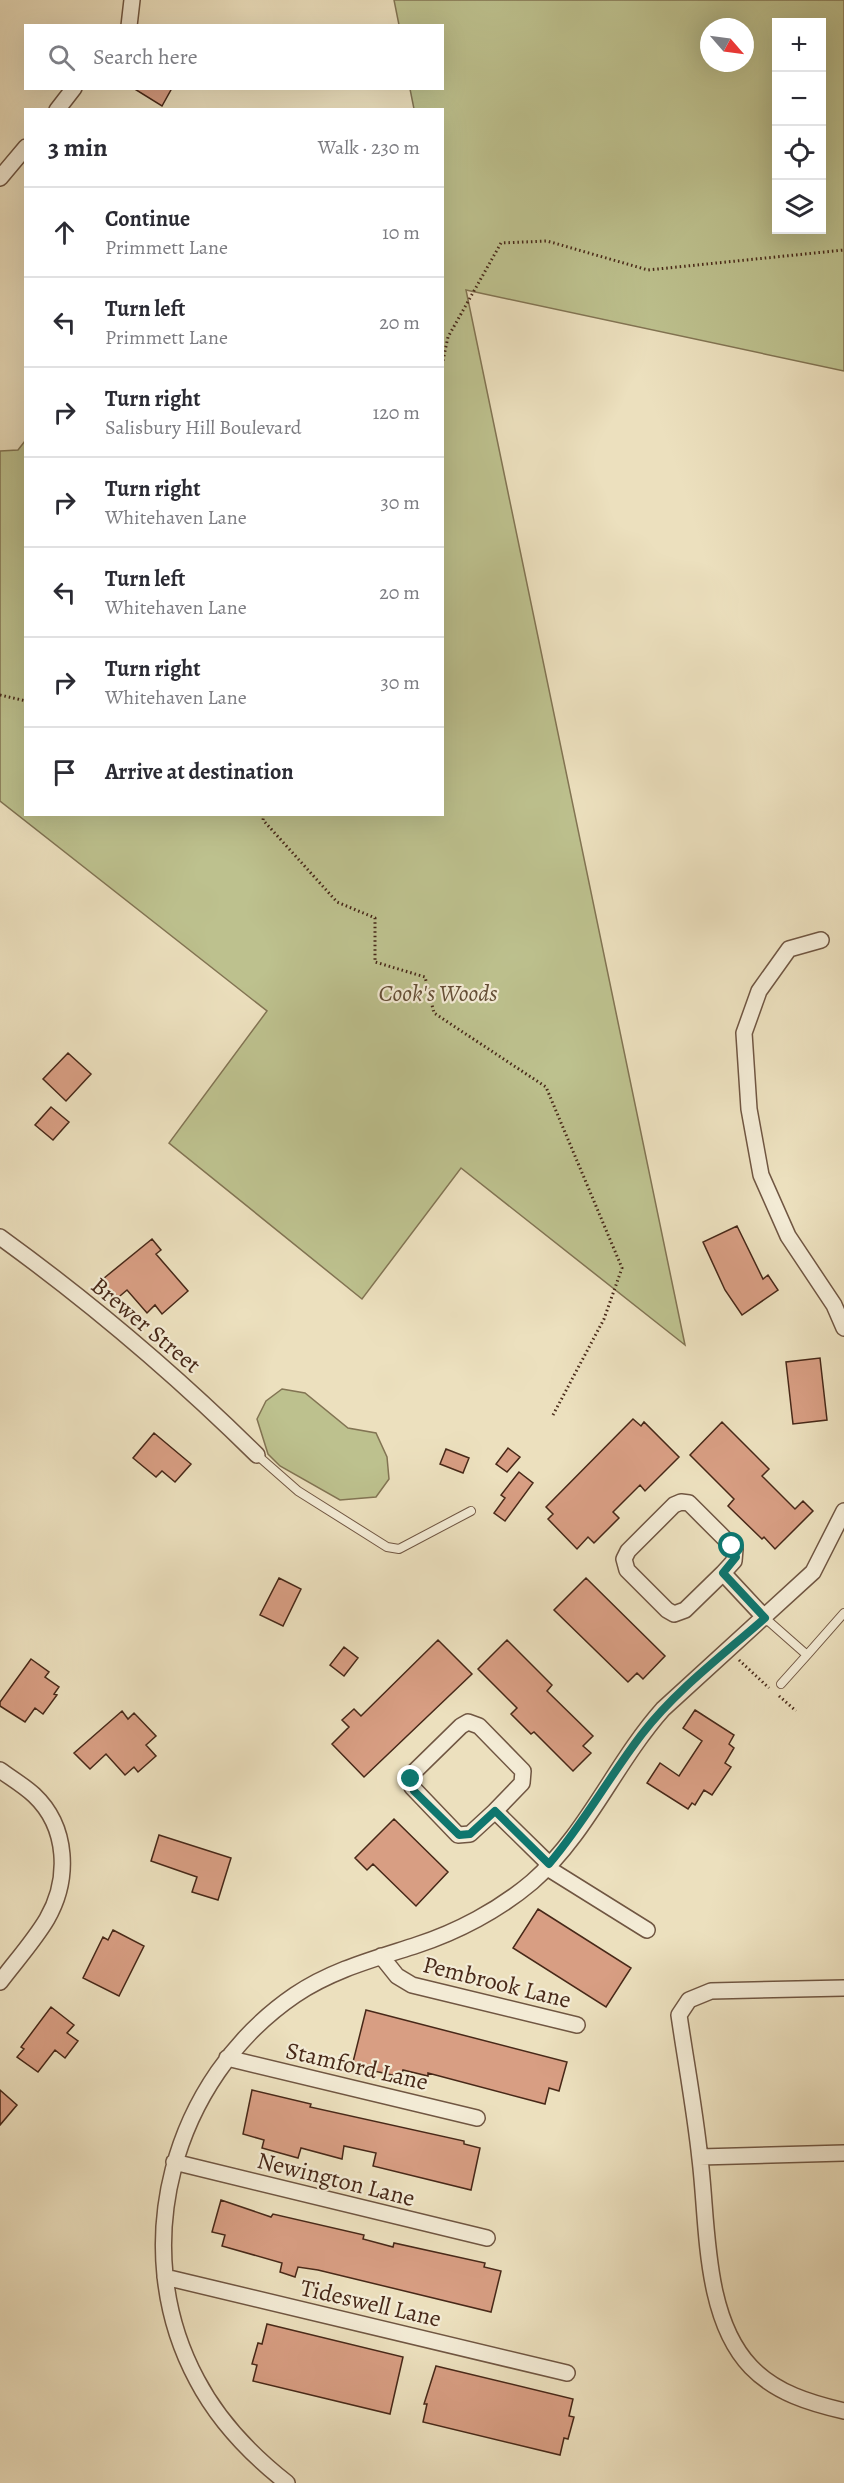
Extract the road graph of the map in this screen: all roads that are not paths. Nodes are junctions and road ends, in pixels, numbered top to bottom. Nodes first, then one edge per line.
1 (132, 0) edge
2 (129, 24) edge
3 (72, 90) edge
4 (59, 108) edge
5 (24, 149) edge
6 (0, 178) edge
7 (821, 940) dead end
8 (0, 1237) edge
9 (844, 1328) edge
10 (257, 1455) joint
11 (471, 1511) dead end
12 (844, 1511) edge
13 (723, 1573) junction
14 (844, 1613) edge
15 (765, 1618) junction
16 (807, 1655) junction
17 (781, 1684) dead end
18 (0, 1770) edge
19 (495, 1811) junction
20 (548, 1866) junction
21 (647, 1930) dead end
22 (381, 1956) junction
23 (0, 1982) edge
24 (844, 1988) edge
25 (577, 2025) dead end
26 (227, 2058) junction
27 (477, 2118) dead end
28 (844, 2153) edge
29 (700, 2157) junction
30 (174, 2162) junction
31 (487, 2238) dead end
32 (165, 2277) junction
33 (567, 2373) dead end
34 (844, 2411) edge
35 (287, 2483) edge

1 - 2 street
3 - 4 street
5 - 6 street
7 - 9 street
8 - 10 street, Brewer Street
10 - 11 lane
12 - 15 street
13 - 13 street
13 - 15 street
14 - 16 lane
15 - 16 lane
15 - 20 street
16 - 17 lane
18 - 23 street
19 - 19 street
19 - 20 street
20 - 21 street
20 - 22 street
22 - 25 street, Pembrook Lane
22 - 26 street
24 - 29 street
26 - 27 street, Stamford Lane
26 - 30 street
28 - 29 street
29 - 34 street
30 - 31 street, Newington Lane
30 - 32 street
32 - 33 street, Tideswell Lane
32 - 35 street

